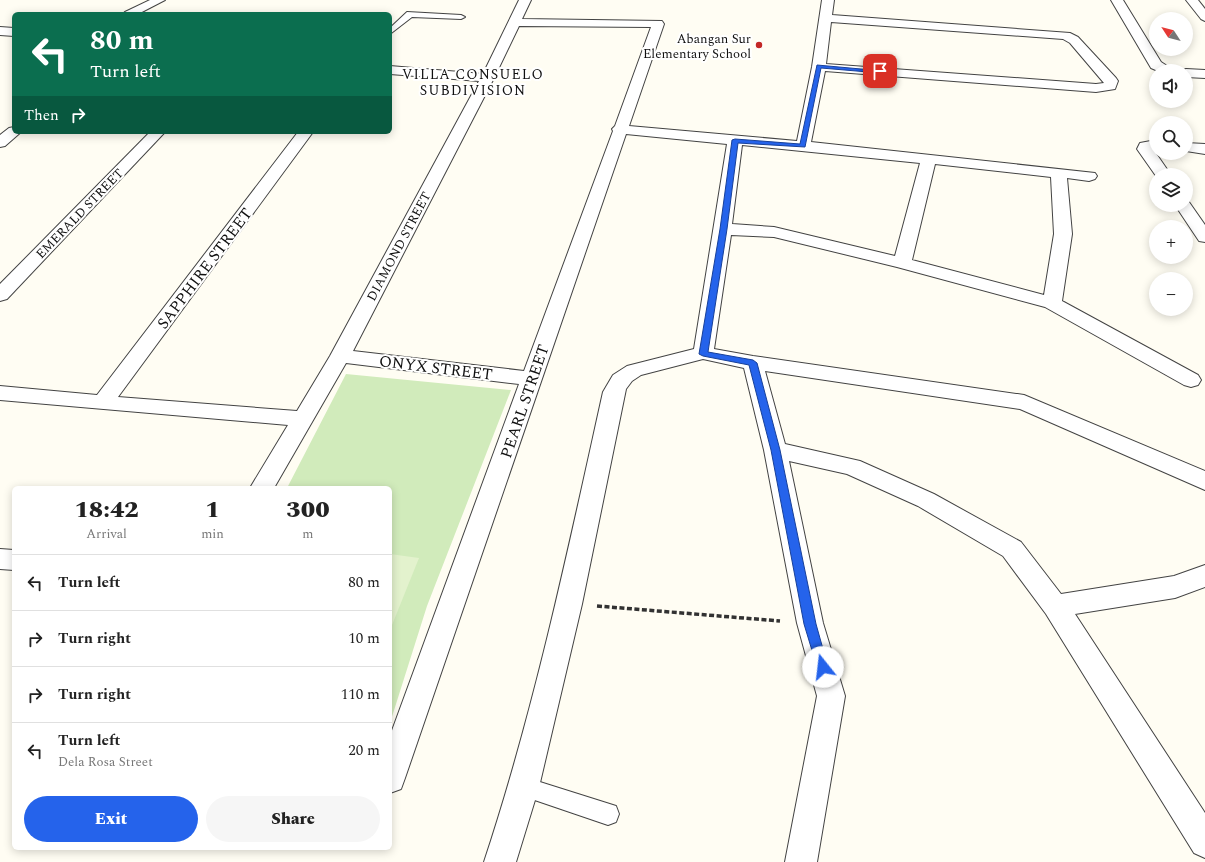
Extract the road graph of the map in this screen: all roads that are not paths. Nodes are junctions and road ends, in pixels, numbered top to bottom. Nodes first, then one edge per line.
1 (159, 0) edge
2 (525, 0) edge
3 (828, 0) edge
4 (1117, 0) edge
5 (1192, 0) edge
6 (132, 12) edge
7 (461, 17) dead end
8 (1205, 17) edge
9 (825, 18) junction
10 (516, 22) junction
11 (392, 30) edge
12 (0, 31) edge
13 (12, 32) edge
14 (1155, 64) edge
15 (819, 66) junction
16 (392, 70) edge
17 (1193, 74) edge
18 (1205, 74) edge
19 (487, 78) junction
20 (619, 129) junction
21 (12, 133) edge
22 (156, 134) edge
23 (304, 134) edge
24 (735, 140) junction
25 (0, 143) edge
26 (1149, 144) edge
27 (803, 146) junction
28 (1193, 148) edge
29 (1205, 149) edge
30 (1149, 155) edge
31 (929, 159) junction
32 (1059, 173) junction
33 (1089, 176) dead end
34 (1188, 212) edge
35 (723, 229) junction
36 (1205, 237) edge
37 (902, 263) junction
38 (0, 295) edge
39 (1052, 303) junction
40 (703, 354) junction
41 (340, 356) junction
42 (753, 363) junction
43 (532, 379) junction
44 (1191, 380) dead end
45 (0, 393) edge
46 (102, 403) junction
47 (302, 419) junction
48 (775, 450) junction
49 (1205, 481) edge
50 (263, 486) edge
51 (0, 559) edge
52 (12, 560) edge
53 (1205, 576) edge
54 (1055, 606) junction
55 (392, 772) edge
56 (524, 787) junction
57 (608, 814) dead end
58 (1205, 842) edge
59 (500, 862) edge
60 (801, 862) edge

1 - 6 street
2 - 10 street, DIAMOND STREET
3 - 9 street
4 - 14 street
5 - 8 street
7 - 11 lane
9 - 15 street
9 - 15 street
10 - 19 street, DIAMOND STREET
10 - 20 street, PEARL STREET
12 - 13 street
15 - 27 street
16 - 19 street
17 - 18 street
19 - 41 street, DIAMOND STREET
20 - 24 street
20 - 43 street, PEARL STREET
21 - 25 street
22 - 38 street, EMERALD STREET
23 - 46 street, SAPPHIRE STREET
24 - 27 street
24 - 35 street
26 - 30 street
27 - 31 street
28 - 29 street
31 - 32 street
31 - 37 street
32 - 33 street
32 - 39 street
34 - 36 street
35 - 37 street
35 - 40 street
37 - 39 street
39 - 44 street
40 - 42 street
40 - 56 street
41 - 43 street, ONYX STREET
41 - 47 street, DIAMOND STREET
42 - 48 street
42 - 49 street
43 - 55 street, PEARL STREET
45 - 46 street
46 - 47 street
47 - 50 street, DIAMOND STREET
48 - 54 street
48 - 60 street
51 - 52 street
53 - 54 street
54 - 58 street
56 - 57 lane
56 - 59 street

